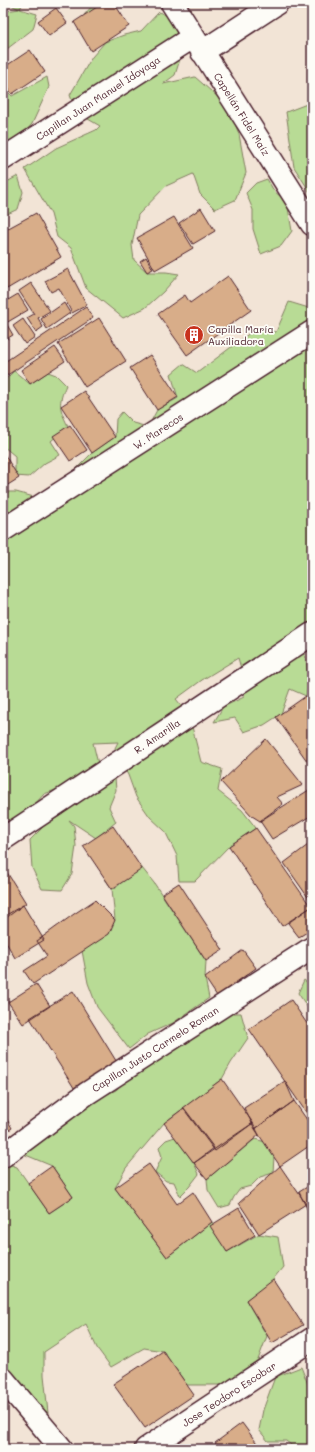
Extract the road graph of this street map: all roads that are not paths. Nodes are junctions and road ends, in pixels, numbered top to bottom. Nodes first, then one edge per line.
1 (172, 3) edge
2 (277, 3) edge
3 (198, 44) junction
4 (3, 159) edge
5 (312, 224) edge
6 (312, 332) edge
7 (3, 530) edge
8 (312, 634) edge
9 (3, 839) edge
10 (312, 948) edge
11 (3, 1156) edge
12 (312, 1339) edge
13 (3, 1379) edge
14 (62, 1449) edge
15 (146, 1449) edge

1 - 3 street, Capellán Fidel Maíz
2 - 3 street, Capillan Juan Manuel Idoyaga
3 - 4 street, Capillan Juan Manuel Idoyaga
3 - 5 street, Capellán Fidel Maíz
6 - 7 street, W. Marecos
8 - 9 street, R. Amarilla
10 - 11 street, Capillan Justo Carmelo Roman
12 - 15 street, Jose Teodoro Escobar
13 - 14 street

